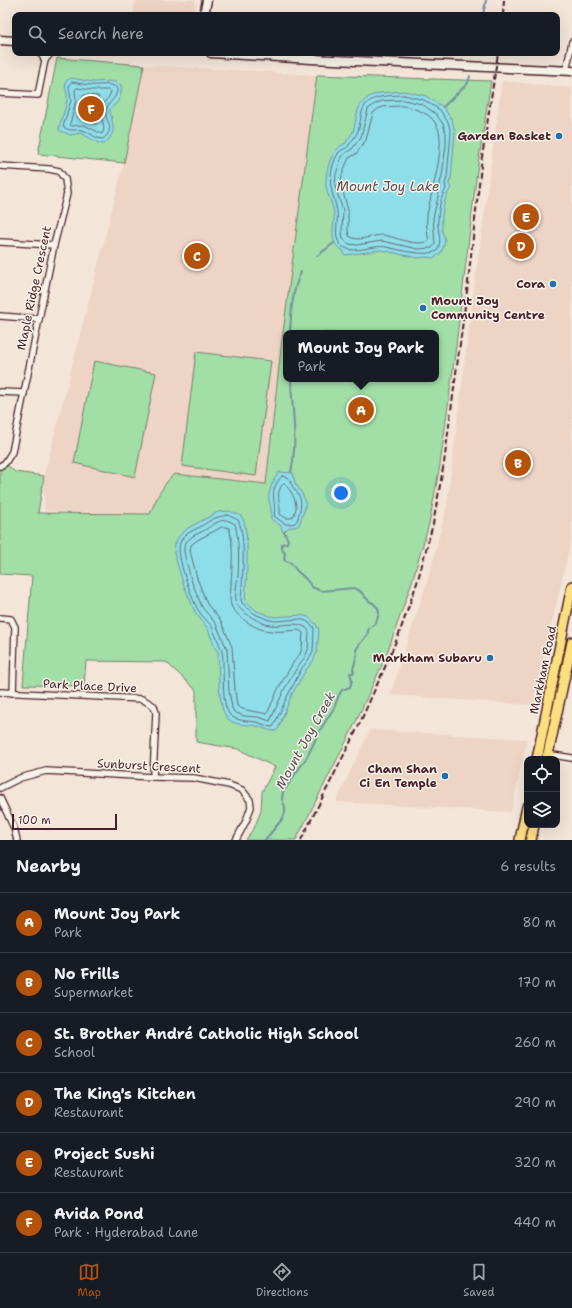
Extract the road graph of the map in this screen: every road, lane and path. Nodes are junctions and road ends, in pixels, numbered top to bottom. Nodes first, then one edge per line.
1 (207, 0) edge
2 (205, 12) edge
3 (0, 40) edge
4 (12, 41) edge
5 (572, 42) edge
6 (42, 56) edge
7 (48, 56) edge
8 (262, 56) edge
9 (45, 60) junction
10 (569, 71) edge
11 (0, 93) edge
12 (0, 166) edge
13 (0, 242) edge
14 (54, 245) junction
15 (0, 316) edge
16 (39, 319) junction
17 (0, 392) edge
18 (24, 393) junction
19 (0, 466) edge
20 (572, 586) edge
21 (0, 618) edge
22 (572, 642) edge
23 (570, 664) edge
24 (0, 692) edge
25 (13, 693) junction
26 (538, 756) edge
27 (547, 756) edge
28 (560, 758) edge
29 (572, 758) edge
30 (153, 777) junction
31 (0, 788) edge
32 (0, 798) edge
33 (524, 821) edge
34 (533, 828) edge
35 (17, 840) edge
36 (236, 840) edge
37 (520, 840) edge
38 (531, 840) edge

1 - 2 main road
3 - 4 main road
5 - 10 street
6 - 9 street
7 - 9 street
8 - 10 main road
9 - 11 street
12 - 14 street, Maple Ridge Crescent
13 - 14 street
14 - 16 street, Maple Ridge Crescent
15 - 16 street
16 - 18 street, Maple Ridge Crescent
17 - 18 street
18 - 19 street, Maple Ridge Crescent
20 - 26 main road, Markham Road
21 - 25 street
22 - 23 main road, Markham Road
23 - 27 main road, Markham Road
24 - 25 street, Park Place Drive
25 - 30 street, Park Place Drive
28 - 29 street
30 - 31 street, Sunburst Crescent
30 - 36 street, Sunburst Crescent
32 - 35 street
33 - 37 main road
34 - 38 main road

